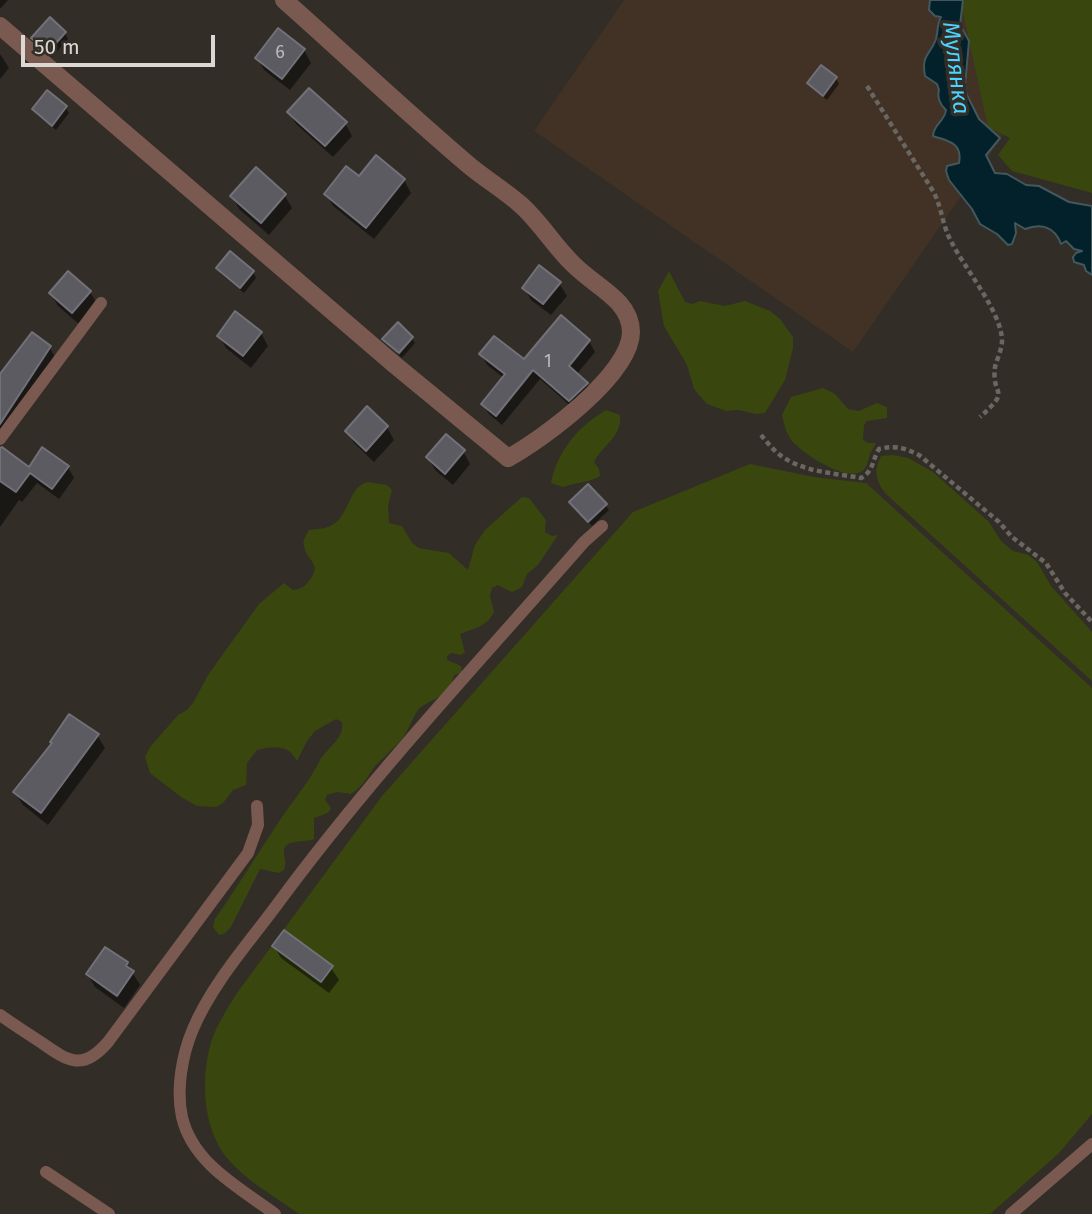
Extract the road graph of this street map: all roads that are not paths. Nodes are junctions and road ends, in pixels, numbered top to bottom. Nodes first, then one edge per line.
1 (284, 0) edge
2 (0, 26) edge
3 (101, 303) dead end
4 (0, 439) edge
5 (602, 526) dead end
6 (257, 806) dead end
7 (0, 1015) edge
8 (1092, 1144) edge
9 (46, 1172) dead end
10 (109, 1214) edge
11 (275, 1214) edge
12 (1011, 1214) edge

1 - 2 street
3 - 4 lane
5 - 11 lane
6 - 7 lane
8 - 12 lane
9 - 10 lane

